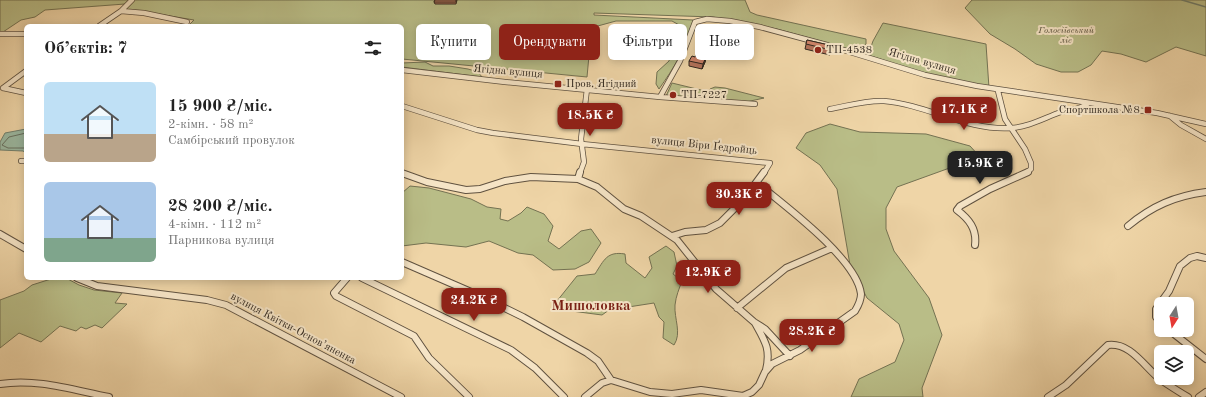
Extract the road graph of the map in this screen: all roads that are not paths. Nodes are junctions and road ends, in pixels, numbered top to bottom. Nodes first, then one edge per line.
1 (132, 0) edge
2 (121, 11) junction
3 (187, 22) dead end
4 (102, 24) edge
5 (0, 34) edge
6 (24, 34) edge
7 (404, 70) edge
8 (24, 72) edge
9 (587, 89) junction
10 (998, 91) junction
11 (24, 92) edge
12 (660, 97) junction
13 (1089, 103) junction
14 (755, 104) dead end
15 (404, 107) edge
16 (830, 109) dead end
17 (1168, 114) junction
18 (1206, 124) edge
19 (1012, 128) junction
20 (1206, 139) edge
21 (582, 144) junction
22 (404, 174) edge
23 (578, 179) junction
24 (757, 183) junction
25 (1206, 192) edge
26 (1128, 226) dead end
27 (0, 234) edge
28 (672, 236) junction
29 (975, 245) dead end
30 (24, 248) edge
31 (832, 248) junction
32 (1206, 258) edge
33 (404, 263) edge
34 (81, 280) edge
35 (345, 280) edge
36 (366, 280) edge
37 (1164, 297) edge
38 (737, 308) junction
39 (754, 322) junction
40 (1178, 337) edge
41 (790, 356) junction
42 (1206, 360) edge
43 (765, 372) junction
44 (611, 380) junction
45 (0, 384) edge
46 (1206, 392) edge
47 (109, 397) edge
48 (401, 397) edge
49 (469, 397) edge
50 (564, 397) edge
51 (585, 397) edge
52 (1048, 397) edge
53 (1188, 397) edge
54 (1199, 397) edge

1 - 2 street
2 - 3 street
2 - 4 street
5 - 6 street
7 - 9 street, Ягідна вулиця
8 - 11 street
9 - 12 street, Ягідна вулиця
9 - 21 street
10 - 12 street, Ягідна вулиця
10 - 13 street, Ягідна вулиця
10 - 19 street
12 - 14 street, Ягідна вулиця
13 - 17 street, Ягідна вулиця
13 - 19 street
15 - 21 street, вулиця Віри Ґедройць
16 - 19 street
17 - 18 street, Ягідна вулиця
17 - 20 street
19 - 29 street
21 - 23 street
21 - 24 street, вулиця Віри Ґедройць
22 - 23 street
23 - 28 street
24 - 28 street
24 - 31 street
25 - 26 street
27 - 30 street
28 - 38 street
31 - 38 street
31 - 41 street
32 - 37 street
33 - 44 street
34 - 48 street, вулиця Квітки-Основ’яненка
35 - 49 street
36 - 50 street
38 - 39 street
39 - 41 street
39 - 43 street
40 - 42 street
41 - 43 street
43 - 44 street
44 - 51 street
45 - 47 street
46 - 54 street
52 - 53 street

